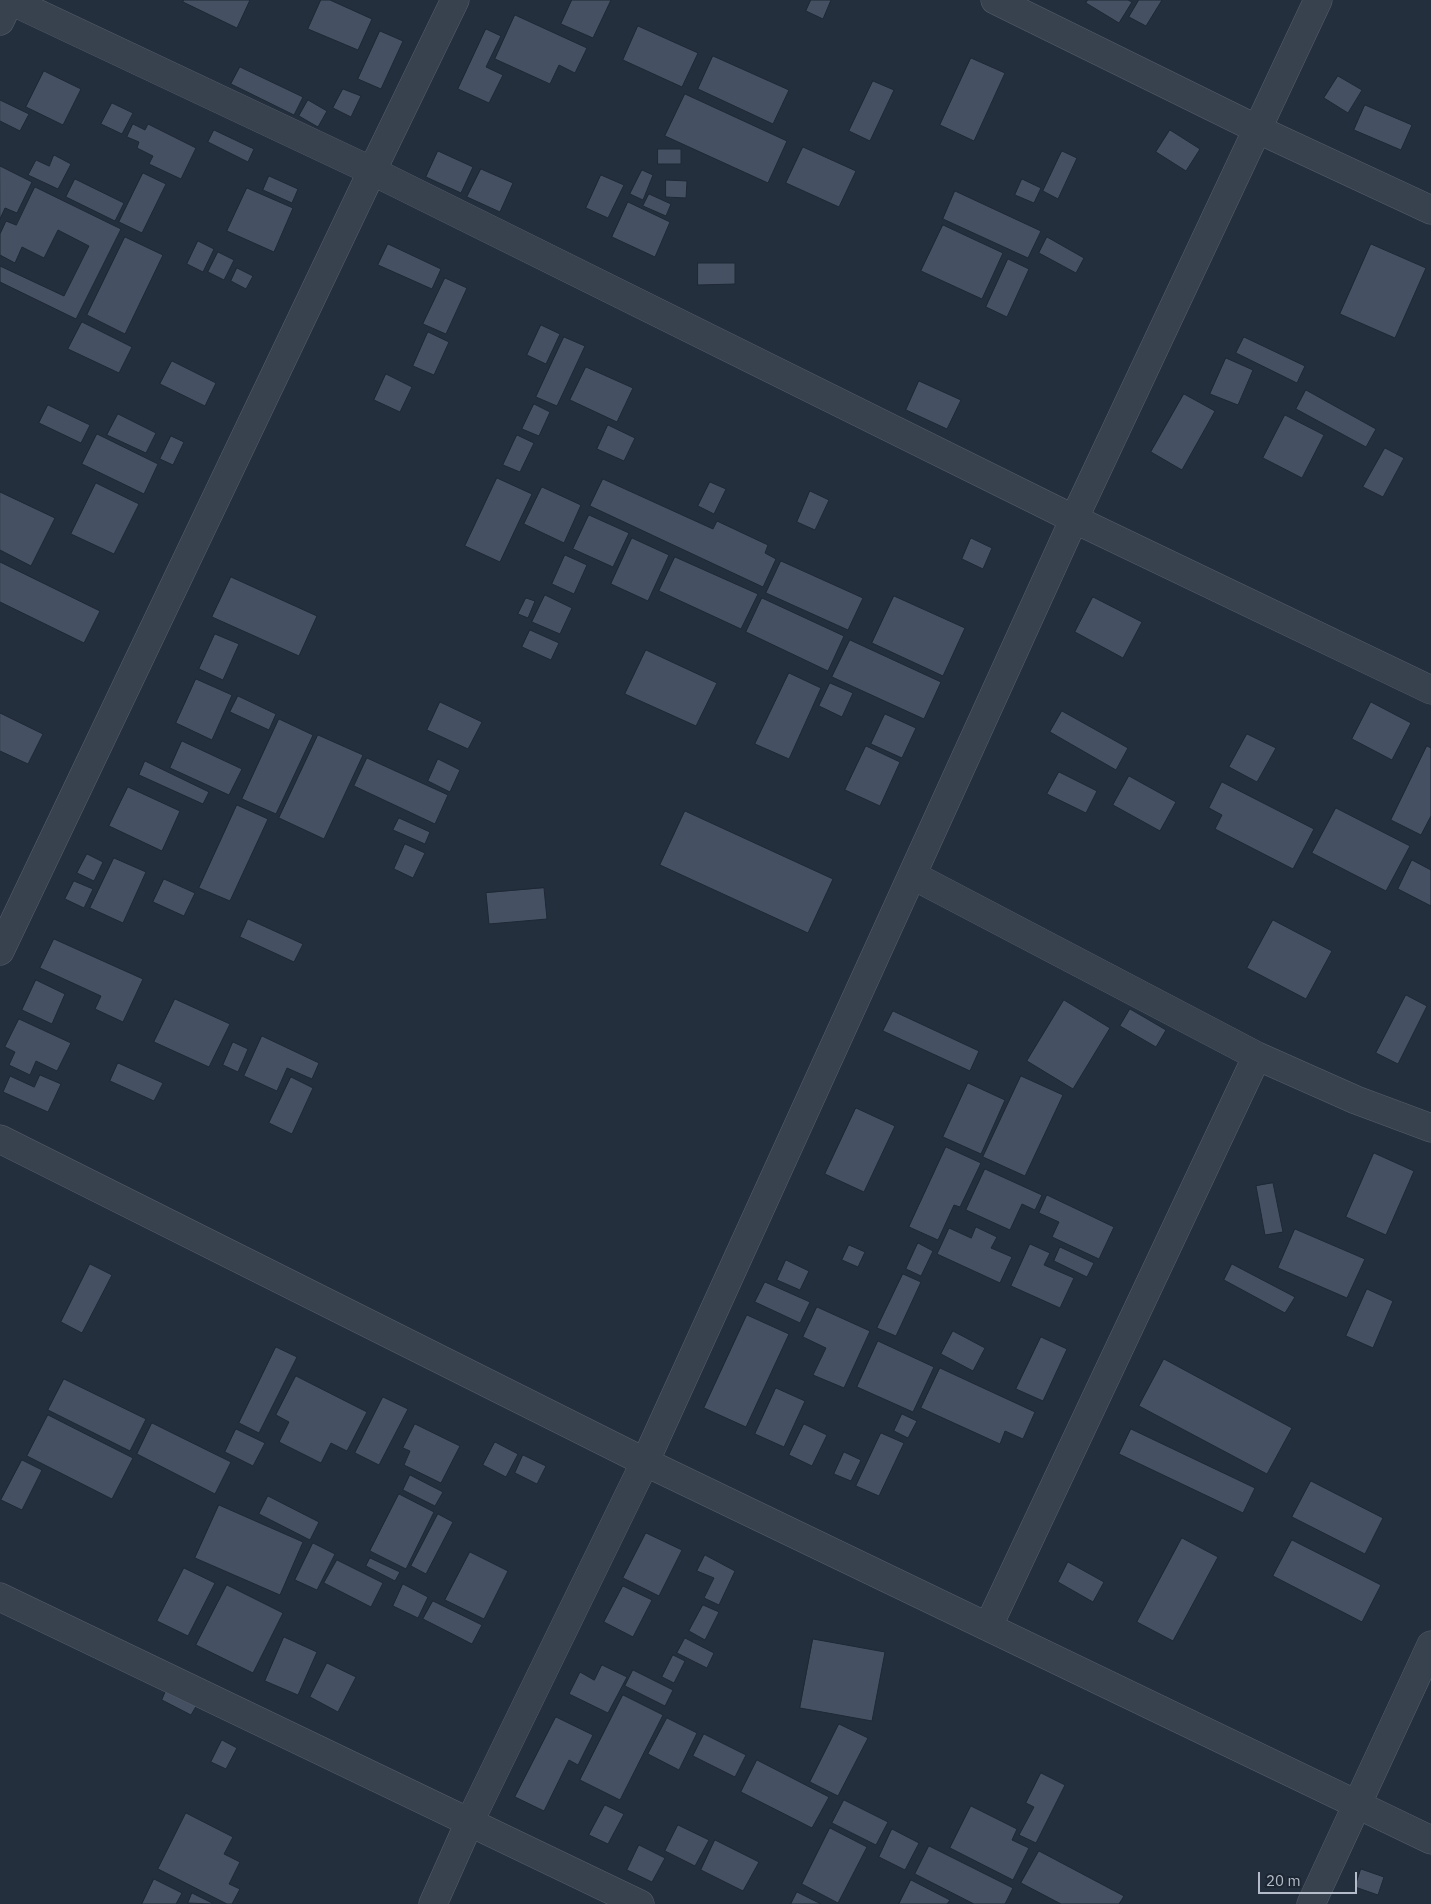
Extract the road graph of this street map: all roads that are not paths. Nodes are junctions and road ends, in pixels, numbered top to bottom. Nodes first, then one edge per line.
1 (10, 0) edge
2 (455, 0) edge
3 (995, 0) edge
4 (1318, 0) edge
5 (0, 21) edge
6 (1257, 129) junction
7 (372, 171) junction
8 (1431, 210) edge
9 (1074, 519) junction
10 (1431, 690) edge
11 (912, 875) junction
12 (0, 951) edge
13 (1257, 1056) junction
14 (1431, 1128) edge
15 (0, 1139) edge
16 (645, 1462) junction
17 (0, 1597) edge
18 (988, 1626) junction
19 (1431, 1645) edge
20 (1357, 1804) junction
21 (469, 1823) junction
22 (1431, 1840) edge
23 (433, 1904) edge
24 (640, 1904) edge
25 (1311, 1904) edge

1 - 5 street
1 - 7 street
2 - 7 street
3 - 6 street
4 - 6 street
6 - 8 street
6 - 9 street
7 - 9 street
7 - 12 street
9 - 10 street
9 - 11 street
11 - 13 street
11 - 16 street
13 - 14 street
13 - 18 street
15 - 16 street
16 - 18 street
16 - 21 street
17 - 21 street
18 - 20 street
19 - 20 street
20 - 22 street
20 - 25 street
21 - 23 street
21 - 24 street

